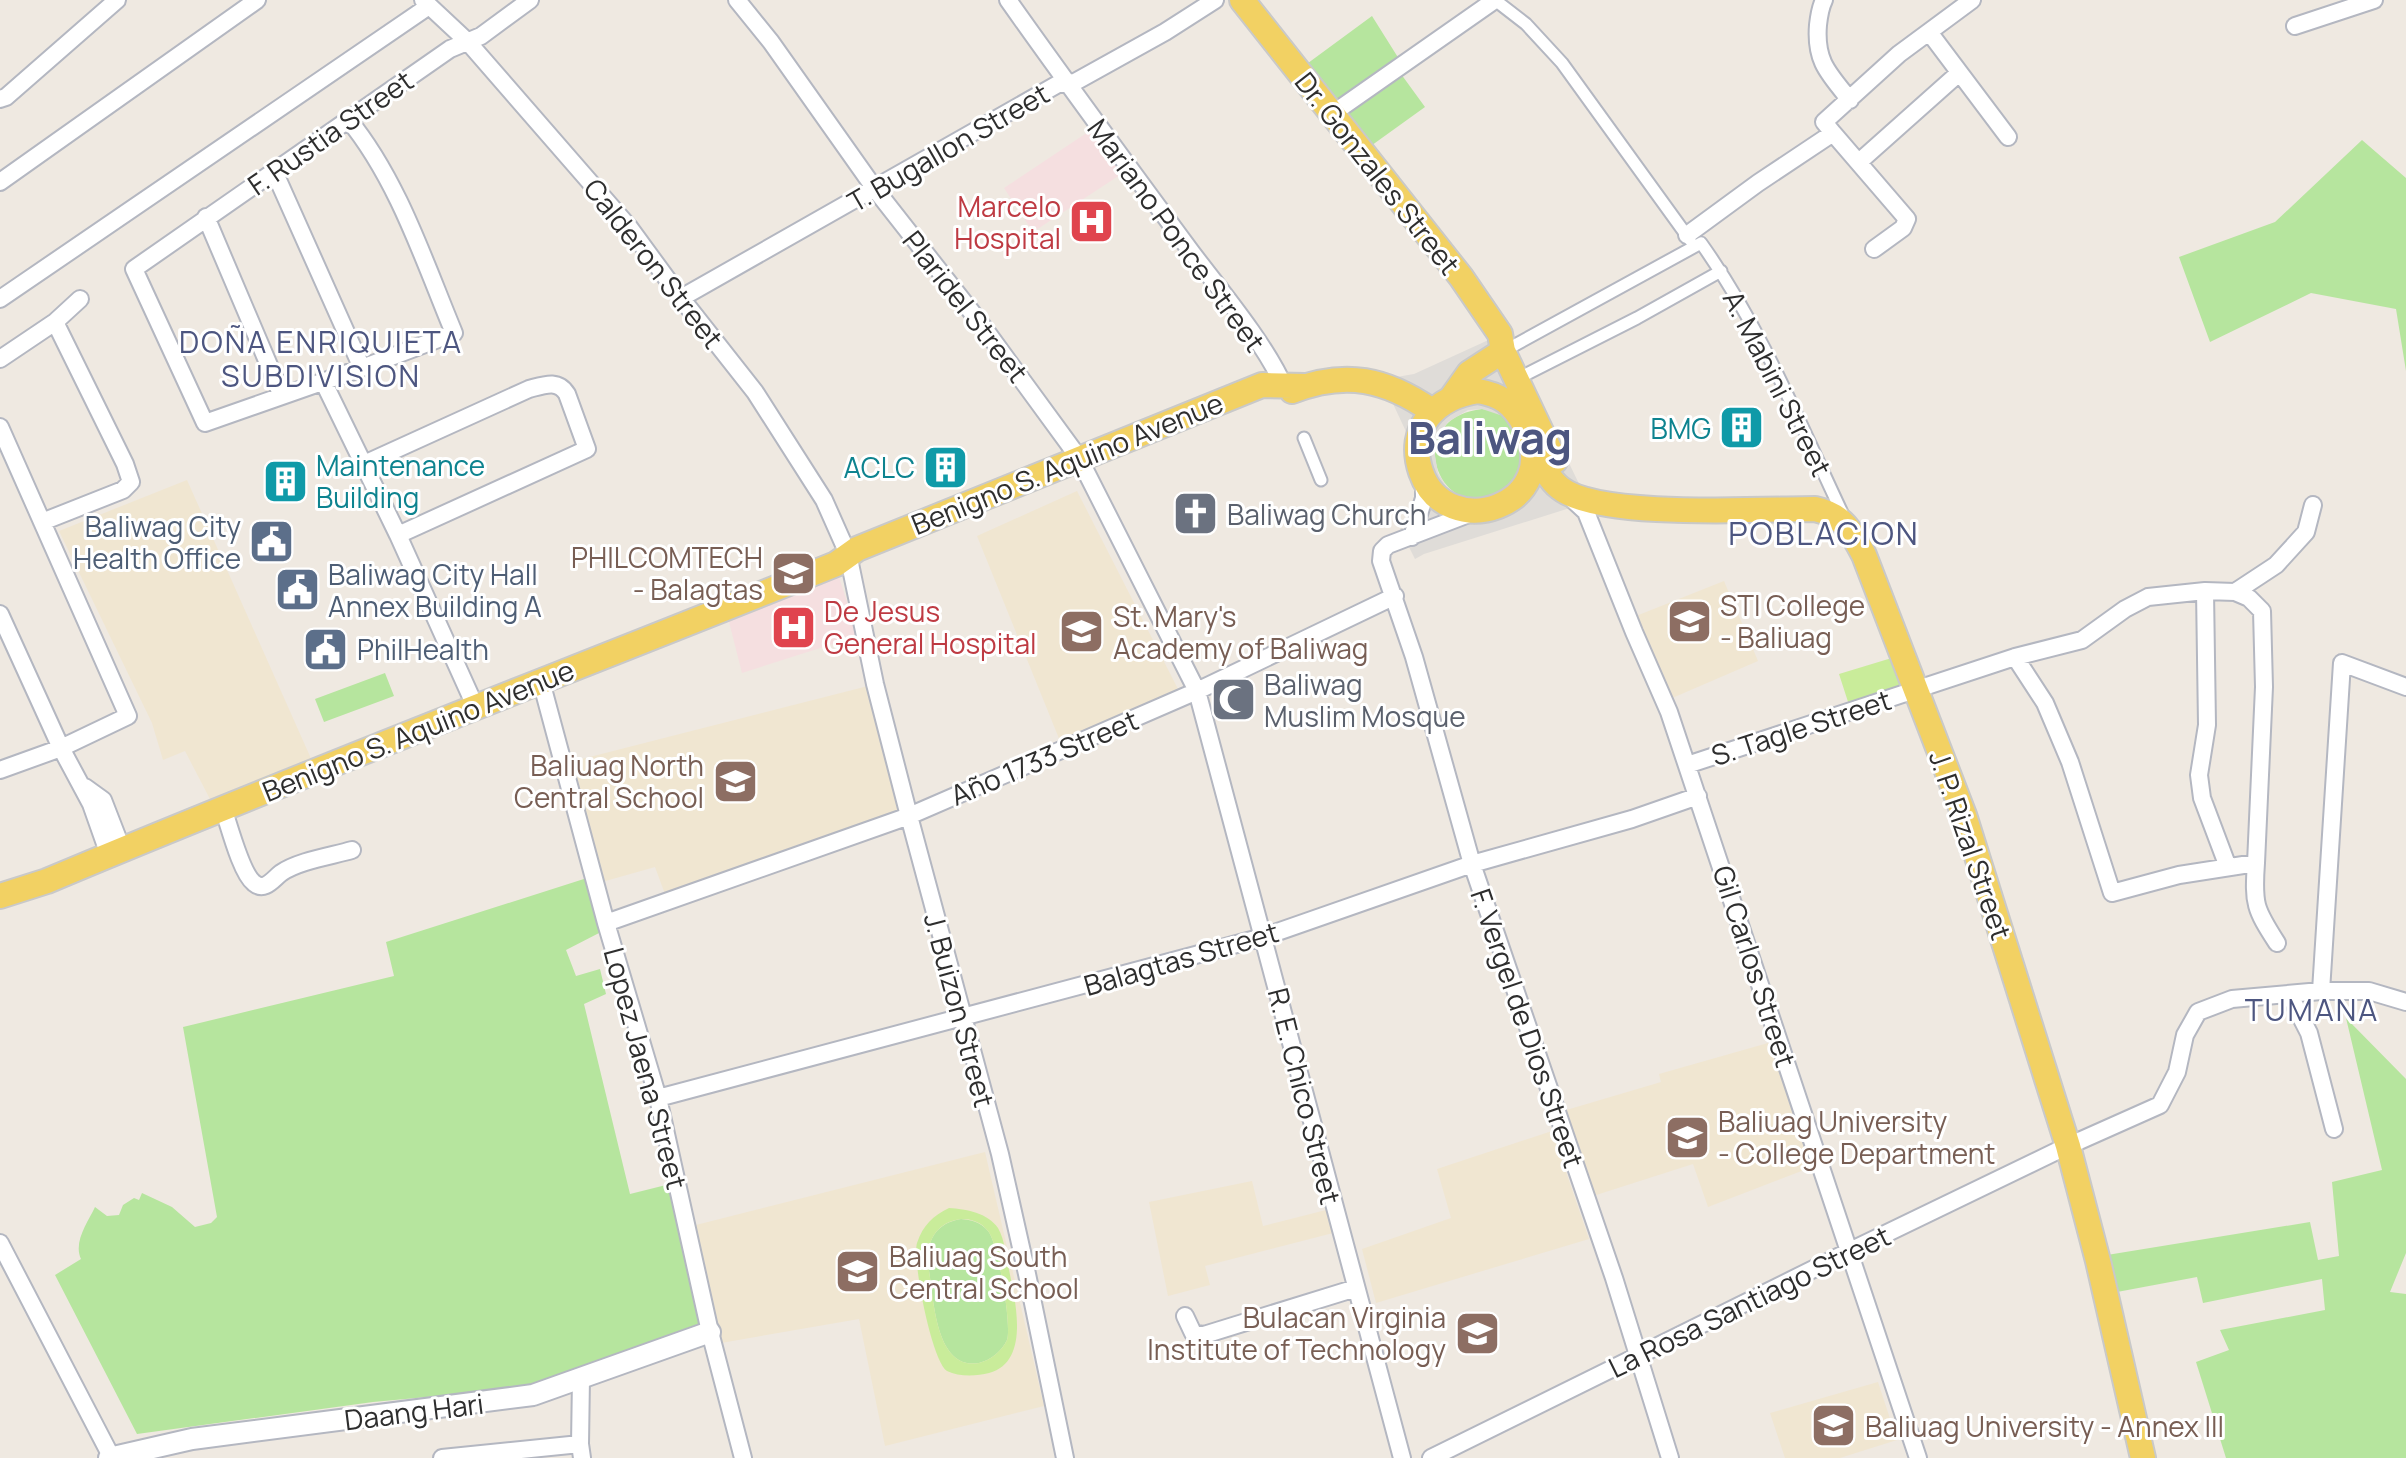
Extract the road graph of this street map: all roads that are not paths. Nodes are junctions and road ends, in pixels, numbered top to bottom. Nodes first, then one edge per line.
1 (117, 0) edge
2 (257, 0) edge
3 (530, 0) edge
4 (737, 0) edge
5 (1008, 0) edge
6 (1215, 0) edge
7 (1242, 0) edge
8 (1495, 0) edge
9 (1824, 0) edge
10 (1972, 0) edge
11 (2374, 0) edge
12 (426, 3) edge
13 (2295, 26) dead end
14 (1929, 32) junction
15 (468, 42) junction
16 (1959, 73) junction
17 (1066, 83) junction
18 (0, 99) edge
19 (1850, 100) junction
20 (1332, 114) junction
21 (348, 119) junction
22 (1833, 133) junction
23 (2008, 137) dead end
24 (1859, 162) junction
25 (274, 171) junction
26 (0, 182) edge
27 (875, 189) junction
28 (206, 217) junction
29 (1694, 242) junction
30 (1874, 249) dead end
31 (1721, 271) junction
32 (681, 298) junction
33 (0, 299) edge
34 (80, 299) dead end
35 (55, 322) junction
36 (1503, 351) junction
37 (0, 359) edge
38 (362, 368) junction
39 (1516, 380) junction
40 (323, 381) junction
41 (1292, 388) junction
42 (282, 396) junction
43 (1442, 404) junction
44 (0, 427) edge
45 (1304, 438) dead end
46 (1534, 447) junction
47 (364, 464) junction
48 (1082, 466) junction
49 (1321, 480) dead end
50 (1424, 480) junction
51 (1561, 490) junction
52 (1510, 501) junction
53 (2313, 505) dead end
54 (1475, 511) junction
55 (42, 522) junction
56 (1849, 527) junction
57 (398, 535) junction
58 (1412, 537) junction
59 (845, 560) junction
60 (2205, 591) junction
61 (2235, 592) junction
62 (1395, 596) junction
63 (0, 614) edge
64 (2015, 657) junction
65 (541, 681) junction
66 (2406, 687) edge
67 (1916, 688) junction
68 (1197, 691) junction
69 (476, 708) junction
70 (61, 748) junction
71 (1687, 765) junction
72 (0, 770) edge
73 (1698, 796) junction
74 (223, 808) junction
75 (909, 816) junction
76 (352, 850) dead end
77 (116, 852) junction
78 (2256, 863) junction
79 (1472, 864) junction
80 (2228, 867) junction
81 (0, 896) edge
82 (606, 923) junction
83 (1263, 937) junction
84 (2277, 943) dead end
85 (2321, 991) junction
86 (2289, 994) junction
87 (2406, 1002) edge
88 (961, 1018) junction
89 (658, 1098) junction
90 (2334, 1129) dead end
91 (2068, 1146) junction
92 (0, 1243) edge
93 (1850, 1251) junction
94 (1356, 1288) junction
95 (1185, 1316) dead end
96 (710, 1332) junction
97 (1638, 1355) junction
98 (581, 1378) junction
99 (581, 1451) edge
100 (110, 1458) edge
101 (442, 1458) edge
102 (743, 1458) edge
103 (1065, 1458) edge
104 (1402, 1458) edge
105 (1431, 1458) edge
106 (1670, 1458) edge
107 (1918, 1458) edge
108 (2143, 1458) edge

1 - 18 street
2 - 26 street
3 - 15 street, F. Rustia Street
4 - 27 street, Plaridel Street
5 - 17 street, Mariano Ponce Street
6 - 17 street, T. Bugallon Street
7 - 20 main road, Dr. Gonzales Street
8 - 20 street
8 - 29 street, A. Mabini Street
9 - 19 street
10 - 14 street
11 - 13 street
12 - 15 street, Calderon Street
12 - 33 street
14 - 16 street
14 - 19 street
15 - 21 street, F. Rustia Street
15 - 32 street, Calderon Street
16 - 23 street
16 - 24 street
17 - 27 street, T. Bugallon Street
17 - 41 street, Mariano Ponce Street
19 - 22 street
20 - 36 main road, Dr. Gonzales Street
21 - 25 street, F. Rustia Street
21 - 38 street
22 - 24 street
22 - 29 street
24 - 30 street
25 - 28 street, F. Rustia Street
25 - 38 street
27 - 32 street, T. Bugallon Street
27 - 48 street, Plaridel Street
28 - 42 street
28 - 42 street, F. Rustia Street
29 - 31 street, A. Mabini Street
29 - 36 street
31 - 39 street
31 - 56 street, A. Mabini Street
32 - 59 street, Calderon Street
34 - 35 street
35 - 37 street
35 - 55 street
36 - 39 main road, Dr. Gonzales Street
36 - 43 main road
38 - 40 street
39 - 51 main road, Dr. Gonzales Street
40 - 42 street
40 - 47 street
41 - 43 main road, Benigno S. Aquino Avenue
41 - 48 main road, Benigno S. Aquino Avenue
43 - 46 main road
43 - 50 main road
44 - 55 street
45 - 49 street
46 - 51 main road
46 - 52 main road
47 - 57 street
47 - 57 street
48 - 59 main road, Benigno S. Aquino Avenue
48 - 68 street, R. E. Chico Street
50 - 54 main road
50 - 58 street
51 - 52 main road
51 - 56 main road
51 - 71 street, Gil Carlos Street
52 - 54 main road
53 - 61 street
54 - 58 street
55 - 70 street
56 - 67 main road, J. P. Rizal Street
57 - 69 street
58 - 62 street
59 - 65 main road, Benigno S. Aquino Avenue
59 - 75 street, J. Buizon Street
60 - 61 street, S. Tagle Street
60 - 64 street, S. Tagle Street
60 - 80 street
61 - 78 street
62 - 68 street, Año 1733 Street
62 - 79 street, F. Vergel de Dios Street
63 - 70 street
64 - 67 street, S. Tagle Street
64 - 80 street
65 - 69 main road, Benigno S. Aquino Avenue
65 - 82 street, Lopez Jaena Street
66 - 85 street
67 - 71 street, S. Tagle Street
67 - 91 main road, J. P. Rizal Street
68 - 75 street, Año 1733 Street
68 - 83 street, R. E. Chico Street
69 - 74 main road, Benigno S. Aquino Avenue
70 - 72 street
70 - 77 street
71 - 73 street, Gil Carlos Street
73 - 79 street, Balagtas Street
73 - 93 street, Gil Carlos Street
74 - 76 street
74 - 77 main road, Benigno S. Aquino Avenue
75 - 82 street, Año 1733 Street
75 - 88 street, J. Buizon Street
77 - 81 main road, Benigno S. Aquino Avenue
78 - 80 street
78 - 84 street
79 - 83 street, Balagtas Street
79 - 97 street, F. Vergel de Dios Street
82 - 89 street, Lopez Jaena Street
83 - 88 street, Balagtas Street
83 - 94 street, R. E. Chico Street
85 - 86 street, La Rosa Santiago Street
85 - 87 street, La Rosa Santiago Street
86 - 90 street
86 - 91 street, La Rosa Santiago Street
88 - 89 street, Balagtas Street
88 - 103 street, J. Buizon Street
89 - 96 street, Lopez Jaena Street
91 - 93 street, La Rosa Santiago Street
91 - 108 main road, J. P. Rizal Street
92 - 100 street
93 - 97 street, La Rosa Santiago Street
93 - 107 street, Gil Carlos Street
94 - 95 street
94 - 104 street, R. E. Chico Street
96 - 98 street, Daang Hari
96 - 102 street, Lopez Jaena Street
97 - 105 street, La Rosa Santiago Street
97 - 106 street, F. Vergel de Dios Street
98 - 99 street
98 - 100 street, Daang Hari
99 - 101 street

